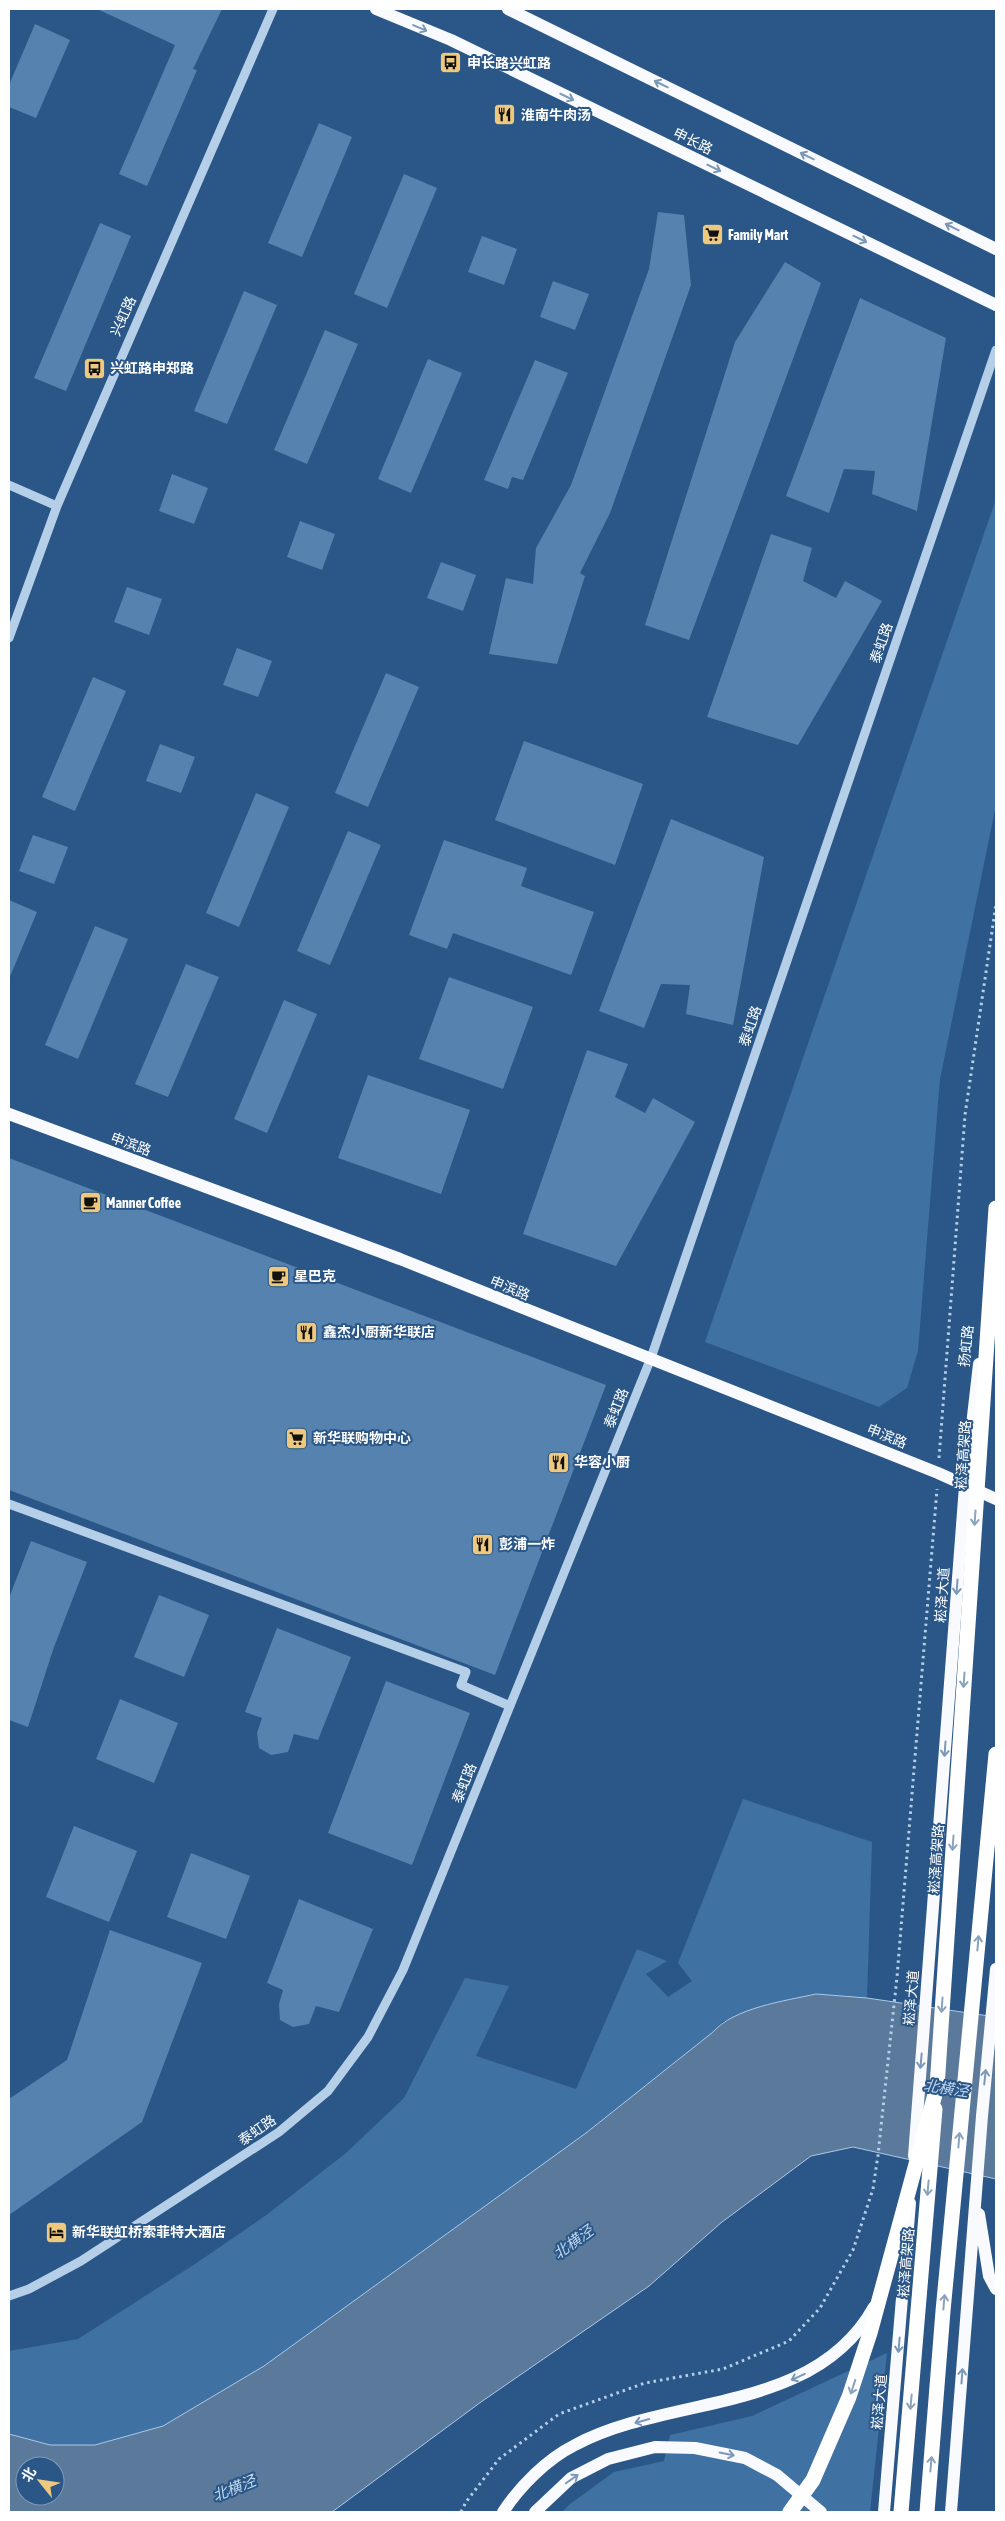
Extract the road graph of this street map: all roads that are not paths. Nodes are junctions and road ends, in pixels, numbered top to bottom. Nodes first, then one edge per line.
1 (273, 9) edge
2 (376, 9) edge
3 (508, 9) edge
4 (996, 249) edge
5 (996, 305) edge
6 (996, 350) edge
7 (9, 485) edge
8 (57, 506) junction
9 (9, 638) edge
10 (9, 1114) edge
11 (996, 1208) edge
12 (651, 1358) junction
13 (965, 1486) junction
14 (996, 1499) edge
15 (9, 1504) edge
16 (510, 1706) junction
17 (996, 1754) edge
18 (996, 1969) edge
19 (937, 2087) junction
20 (976, 2195) junction
21 (906, 2249) junction
22 (996, 2289) edge
23 (9, 2296) edge
24 (504, 2512) edge
25 (535, 2512) edge
26 (790, 2512) edge
27 (821, 2512) edge
28 (884, 2512) edge
29 (901, 2512) edge
30 (927, 2512) edge
31 (951, 2512) edge

1 - 8 street, 兴虹路
2 -> 5 main road, 申长路
4 -> 3 main road
6 - 12 street, 泰虹路
7 - 8 street
8 - 9 street, 兴虹路
10 - 12 main road, 申滨路
11 - 13 main road, 扬虹路
11 -> 19 highway, 崧泽高架路, bridge
12 - 13 main road, 申滨路
12 - 16 street, 泰虹路
13 - 14 main road, 申滨路
13 -> 21 main road, 崧泽大道, bridge
15 - 16 street
16 - 23 street, 泰虹路
30 -> 17 highway
20 -> 18 main road
19 -> 26 highway, bridge
19 -> 29 highway, 崧泽高架路, bridge
20 - 22 main road
31 -> 20 main road
21 -> 24 main road, bridge
21 -> 28 main road, 崧泽大道
25 -> 27 main road

